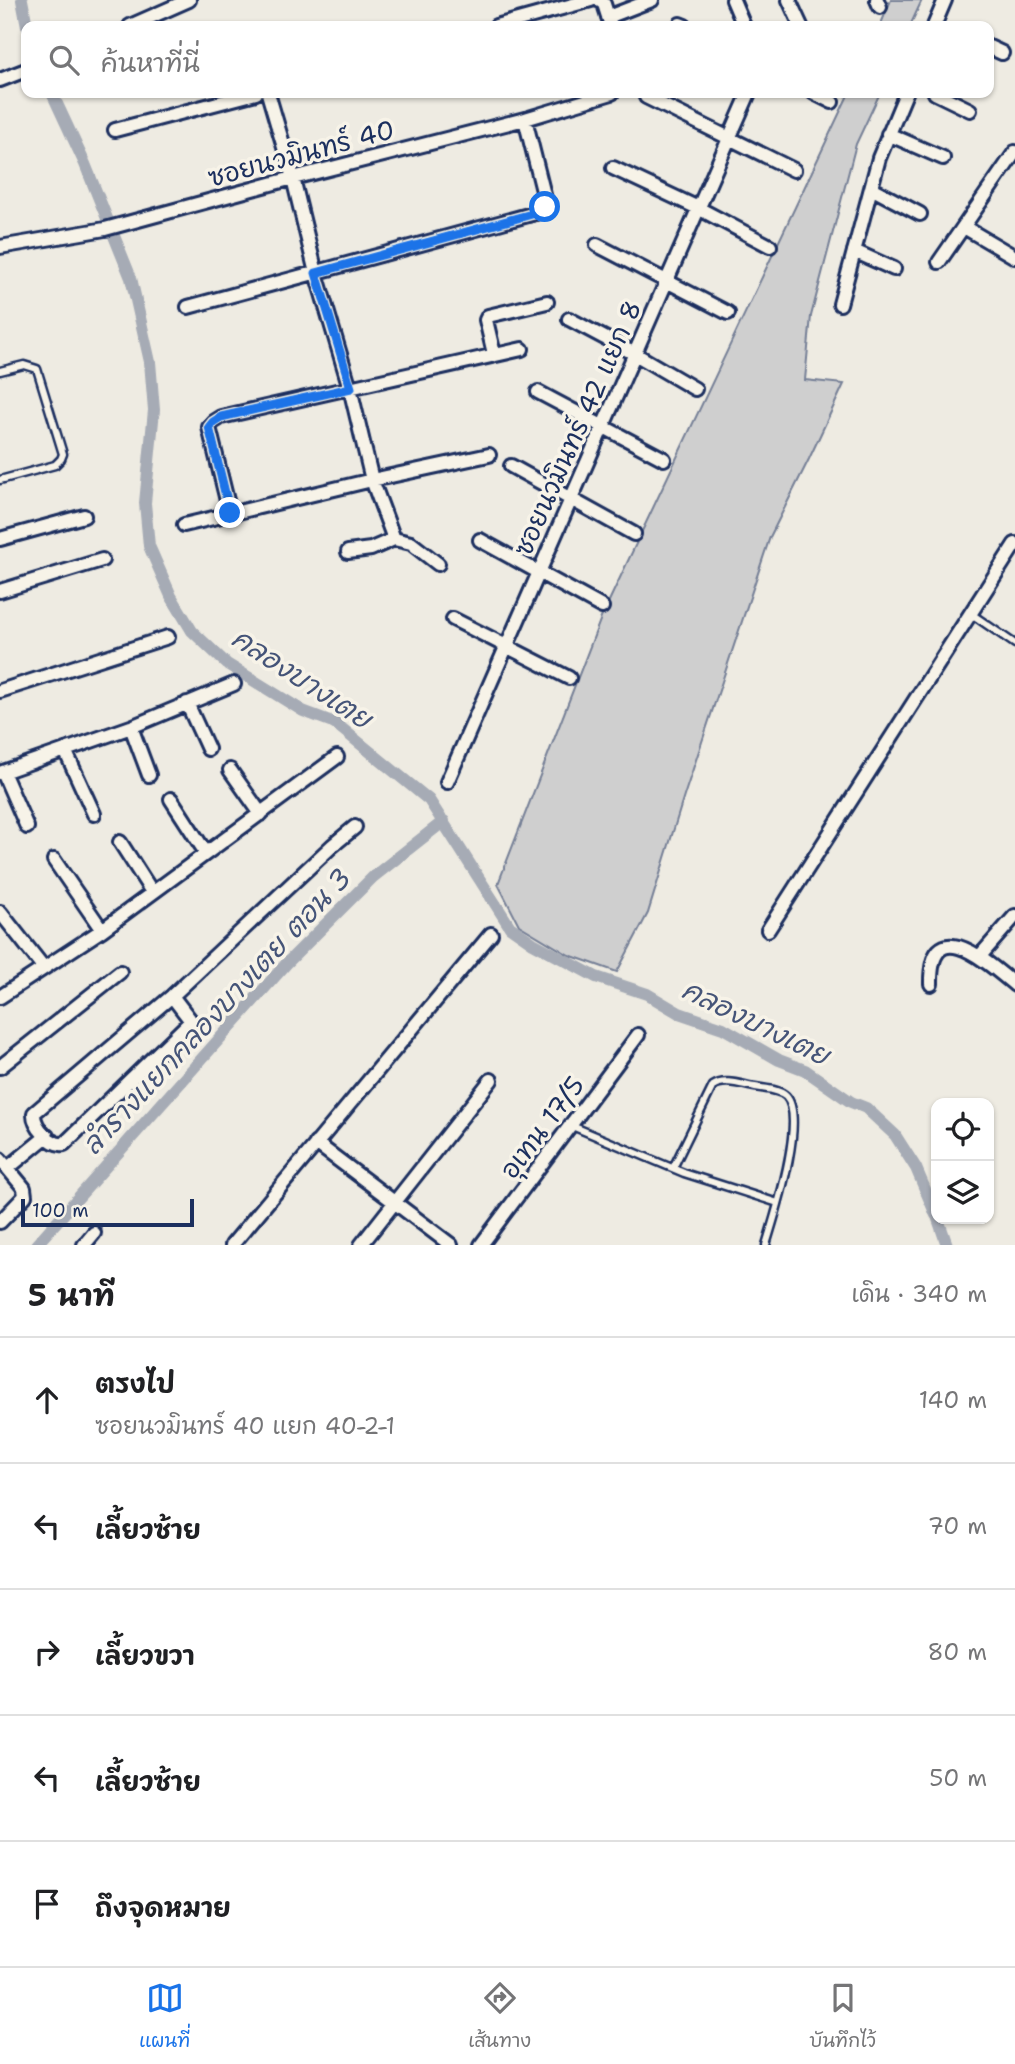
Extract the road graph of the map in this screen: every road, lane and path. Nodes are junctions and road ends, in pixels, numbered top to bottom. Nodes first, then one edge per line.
1 (189, 0) edge
2 (591, 0) edge
3 (599, 0) edge
4 (652, 0) edge
5 (733, 0) edge
6 (789, 0) edge
7 (945, 0) edge
8 (141, 21) edge
9 (514, 21) edge
10 (609, 21) edge
11 (611, 21) edge
12 (742, 21) edge
13 (799, 21) edge
14 (938, 21) edge
15 (994, 49) edge
16 (1002, 53) dead end
17 (21, 72) edge
18 (0, 80) edge
19 (237, 98) edge
20 (269, 98) edge
21 (595, 98) edge
22 (648, 98) edge
23 (746, 98) edge
24 (824, 98) edge
25 (903, 98) edge
26 (945, 98) edge
27 (832, 102) dead end
28 (970, 110) dead end
29 (525, 119) junction
30 (115, 130) dead end
31 (888, 134) junction
32 (729, 137) junction
33 (943, 158) dead end
34 (1013, 160) edge
35 (613, 168) dead end
36 (794, 170) dead end
37 (293, 178) junction
38 (871, 188) junction
39 (698, 208) junction
40 (920, 214) dead end
41 (964, 227) junction
42 (597, 245) dead end
43 (770, 246) dead end
44 (0, 247) edge
45 (854, 251) junction
46 (1015, 257) edge
47 (939, 262) dead end
48 (894, 269) dead end
49 (316, 273) junction
50 (666, 282) junction
51 (547, 302) dead end
52 (840, 304) dead end
53 (188, 307) dead end
54 (728, 313) dead end
55 (569, 319) dead end
56 (522, 349) dead end
57 (494, 354) junction
58 (635, 354) junction
59 (0, 371) edge
60 (351, 388) junction
61 (695, 388) dead end
62 (538, 392) dead end
63 (603, 426) junction
64 (489, 455) dead end
65 (664, 459) dead end
66 (511, 466) dead end
67 (0, 480) edge
68 (372, 480) junction
69 (571, 500) junction
70 (230, 513) junction
71 (84, 516) dead end
72 (184, 525) dead end
73 (634, 534) dead end
74 (0, 539) edge
75 (394, 539) junction
76 (480, 540) dead end
77 (1015, 544) edge
78 (348, 552) dead end
79 (102, 560) dead end
80 (438, 564) dead end
81 (539, 571) junction
82 (0, 590) edge
83 (602, 607) dead end
84 (970, 613) junction
85 (453, 619) dead end
86 (168, 637) dead end
87 (1015, 644) edge
88 (506, 645) junction
89 (569, 678) dead end
90 (234, 684) dead end
91 (0, 691) edge
92 (187, 703) junction
93 (131, 727) junction
94 (208, 749) dead end
95 (65, 750) junction
96 (337, 757) dead end
97 (230, 770) dead end
98 (2, 773) edge
99 (149, 775) dead end
100 (447, 782) dead end
101 (171, 799) dead end
102 (94, 814) dead end
103 (261, 814) junction
104 (27, 827) dead end
105 (355, 827) dead end
106 (120, 842) dead end
107 (206, 853) junction
108 (54, 860) dead end
109 (152, 892) junction
110 (0, 912) edge
111 (1015, 916) edge
112 (102, 930) junction
113 (768, 930) dead end
114 (491, 934) dead end
115 (980, 956) junction
116 (44, 968) junction
117 (120, 972) dead end
118 (931, 984) dead end
119 (1015, 985) edge
120 (172, 996) junction
121 (0, 997) edge
122 (638, 1035) dead end
123 (0, 1067) edge
124 (491, 1080) dead end
125 (572, 1126) junction
126 (47, 1136) junction
127 (316, 1143) junction
128 (4, 1163) edge
129 (673, 1168) junction
130 (395, 1203) junction
131 (778, 1203) junction
132 (0, 1222) edge
133 (94, 1233) dead end
134 (84, 1245) edge
135 (232, 1245) edge
136 (361, 1245) edge
137 (451, 1245) edge
138 (481, 1245) edge
139 (766, 1245) edge

1 - 8 street
2 - 9 street
3 - 10 street
4 - 11 street
5 - 12 street
6 - 13 street
7 - 14 street
15 - 16 street
17 - 18 street
19 - 30 street
20 - 37 street
21 - 29 street, ซอยนวมินทร์ 40
22 - 32 street
23 - 32 street, ซอยนวมินทร์ 42 แยก 8
24 - 27 street
25 - 31 street
26 - 28 street
29 - 37 street, ซอยนวมินทร์ 40
29 - 49 street
31 - 33 street
31 - 38 street
32 - 36 street
32 - 39 street, ซอยนวมินทร์ 42 แยก 8
34 - 41 street
35 - 39 street
37 - 44 street, ซอยนวมินทร์ 40
37 - 49 street
38 - 40 street
38 - 45 street
39 - 43 street
39 - 50 street, ซอยนวมินทร์ 42 แยก 8
41 - 46 street
41 - 47 street
42 - 50 street
45 - 48 street
45 - 52 street
49 - 53 street
49 - 60 street
50 - 54 street
50 - 58 street, ซอยนวมินทร์ 42 แยก 8
51 - 57 street
55 - 58 street
56 - 57 street
57 - 60 street
58 - 61 street
58 - 63 street, ซอยนวมินทร์ 42 แยก 8
59 - 67 lane
60 - 68 street
60 - 70 street
62 - 63 street
63 - 65 street
63 - 69 street, ซอยนวมินทร์ 42 แยก 8
64 - 68 street
66 - 69 street
68 - 70 street
68 - 75 street
69 - 73 street
69 - 81 street, ซอยนวมินทร์ 42 แยก 8
70 - 72 street
71 - 74 street
75 - 78 street
75 - 80 street
76 - 81 street
77 - 84 street
79 - 82 street
81 - 83 street
81 - 88 street, ซอยนวมินทร์ 42 แยก 8
84 - 87 lane
84 - 113 street
85 - 88 street
86 - 91 street
88 - 89 street
88 - 100 street, ซอยนวมินทร์ 42 แยก 8
90 - 92 street
92 - 93 street
92 - 94 street
93 - 95 street
93 - 99 street
95 - 98 street
95 - 102 street
96 - 103 street
97 - 103 street
98 - 104 street
101 - 107 street
103 - 107 street
105 - 120 street
106 - 109 street
107 - 109 street
108 - 112 street
109 - 112 street
110 - 116 street
111 - 115 street
112 - 116 street
114 - 127 street
115 - 118 street
115 - 119 street
116 - 121 street
117 - 123 street
120 - 126 street
120 - 126 street
122 - 125 street, อุเทน 17/5
124 - 130 street
125 - 129 lane
125 - 138 street, อุเทน 17/5
126 - 128 street
127 - 130 street
127 - 135 street
128 - 132 street
129 - 131 lane
129 - 131 lane
130 - 136 street
130 - 137 street
131 - 139 lane
133 - 134 street

